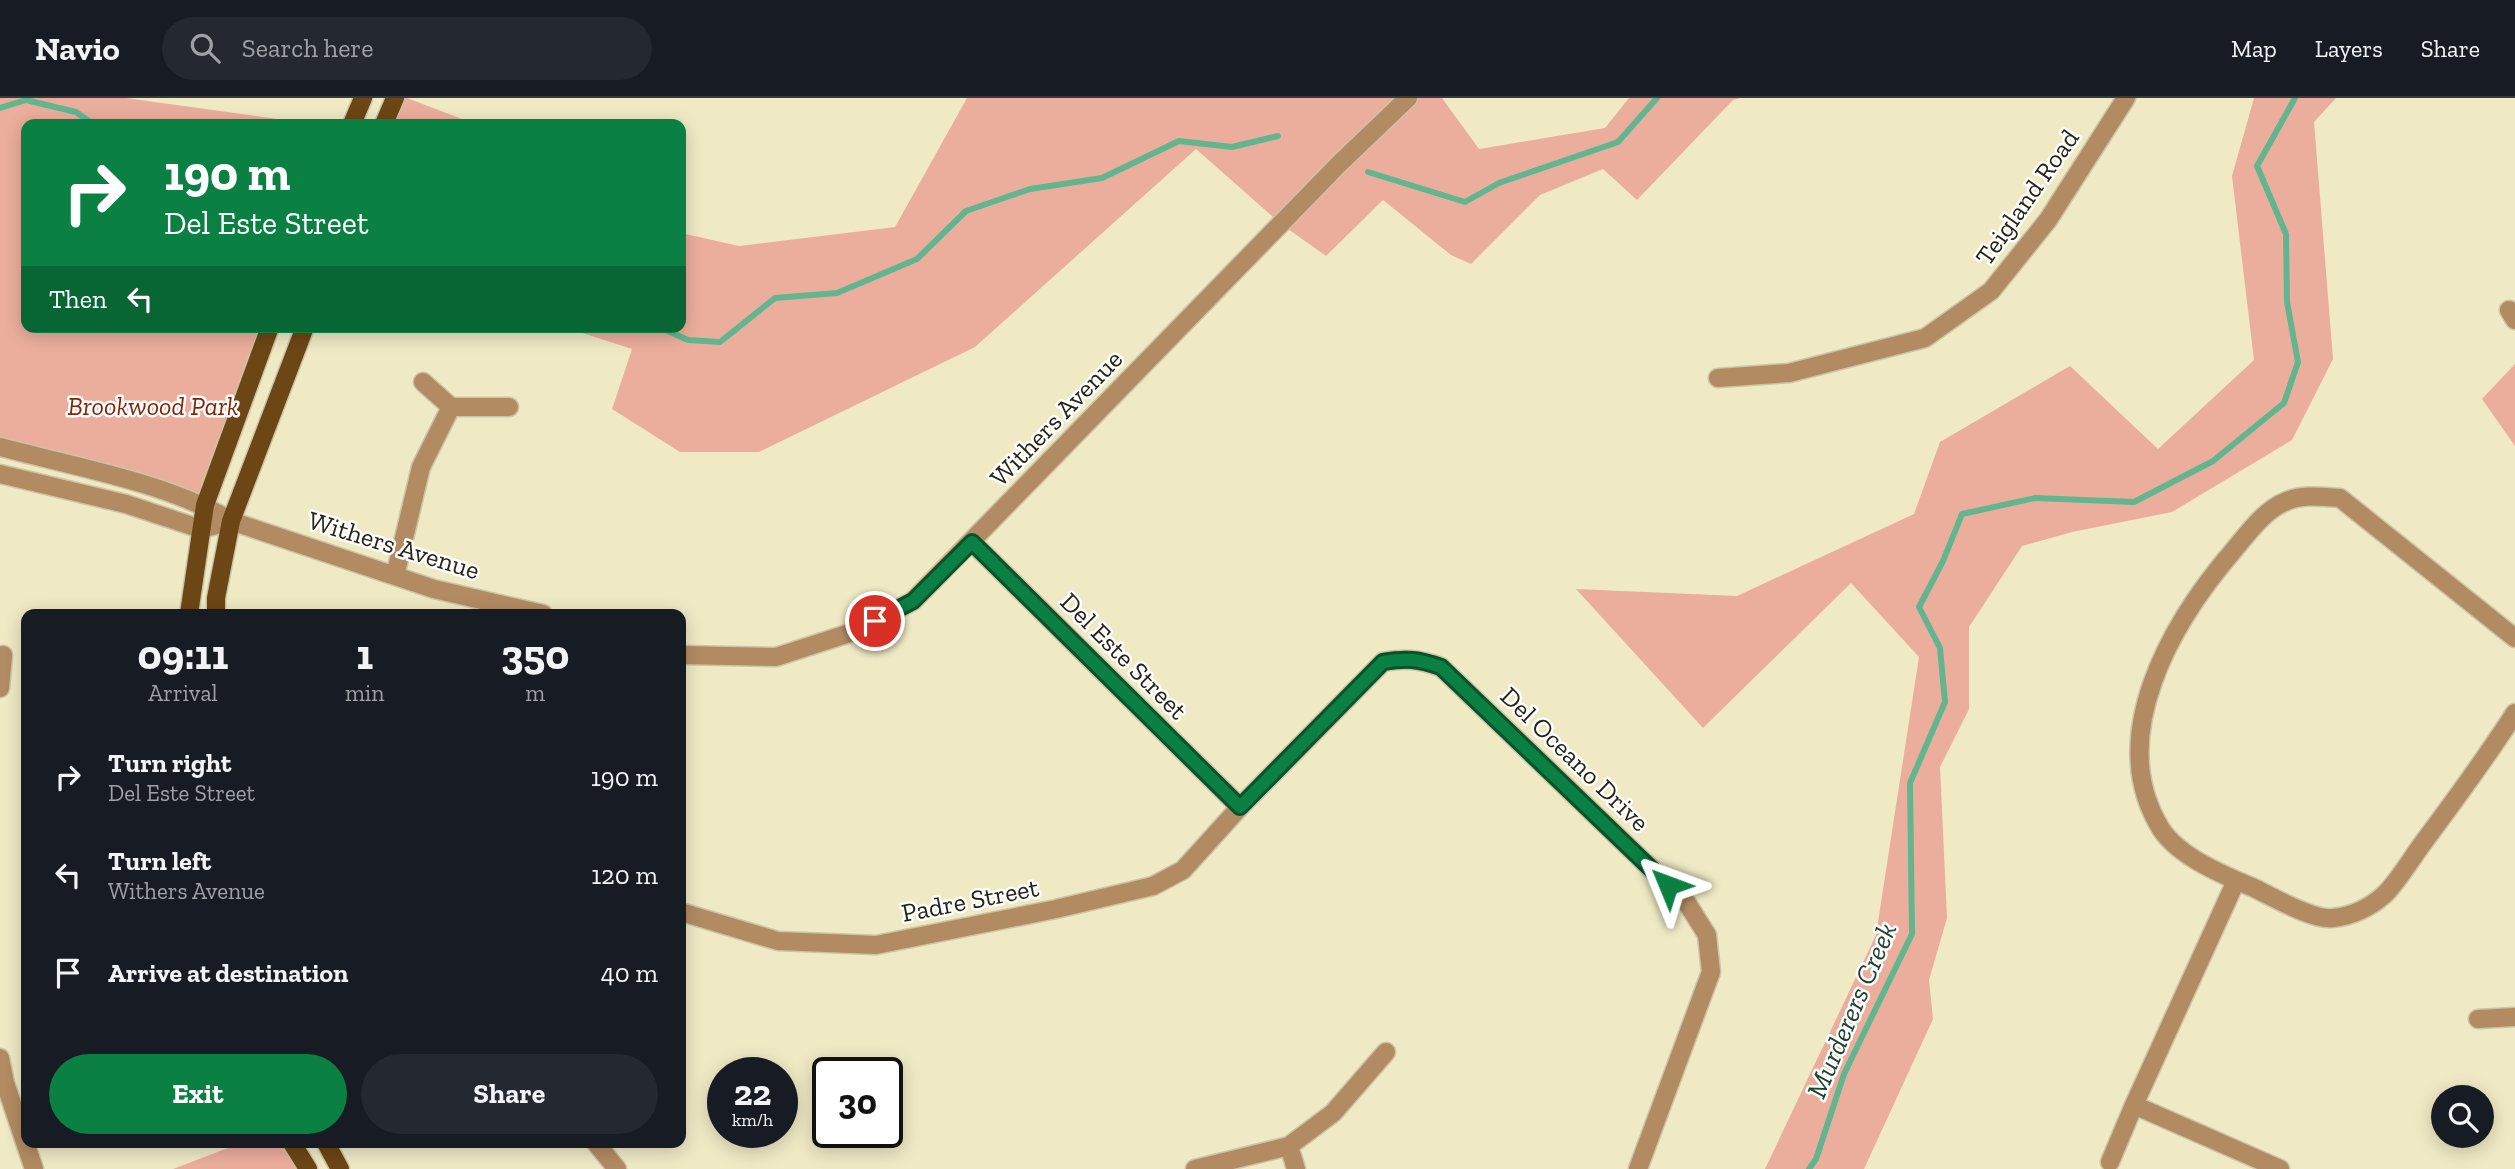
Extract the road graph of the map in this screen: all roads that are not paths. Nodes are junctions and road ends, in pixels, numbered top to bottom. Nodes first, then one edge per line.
1 (363, 98) edge
2 (395, 98) edge
3 (1408, 98) edge
4 (2126, 98) edge
5 (354, 119) edge
6 (386, 119) edge
7 (268, 333) edge
8 (303, 333) edge
9 (1718, 378) dead end
10 (423, 382) dead end
11 (451, 407) junction
12 (509, 407) dead end
13 (0, 447) edge
14 (0, 474) edge
15 (205, 505) junction
16 (231, 521) junction
17 (201, 529) junction
18 (972, 542) junction
19 (395, 576) junction
20 (190, 609) edge
21 (216, 609) edge
22 (521, 609) edge
23 (2515, 638) edge
24 (3, 655) dead end
25 (686, 655) edge
26 (0, 688) edge
27 (2515, 713) edge
28 (1240, 807) junction
29 (2236, 881) junction
30 (686, 913) edge
31 (2515, 1017) edge
32 (2478, 1019) dead end
33 (1386, 1052) dead end
34 (0, 1058) edge
35 (3, 1084) edge
36 (2134, 1105) junction
37 (21, 1133) edge
38 (1289, 1146) junction
39 (26, 1148) edge
40 (295, 1148) edge
41 (329, 1148) edge
42 (600, 1148) edge
43 (2110, 1162) dead end
44 (34, 1169) edge
45 (308, 1169) edge
46 (340, 1169) edge
47 (617, 1169) edge
48 (1195, 1169) edge
49 (1296, 1169) edge
50 (1638, 1169) edge
51 (2280, 1169) edge

1 - 5 main road
2 - 6 main road
3 - 18 street, Withers Avenue
4 - 9 street, Teigland Road
7 - 15 main road
8 - 16 main road
10 - 11 street
11 - 12 street
11 - 19 street
13 - 15 street, Withers Avenue
14 - 17 street
15 - 16 street, Withers Avenue
15 - 17 main road
16 - 17 street
16 - 19 street, Withers Avenue
16 - 21 main road
17 - 20 main road
18 - 25 street, Withers Avenue
18 - 28 street, Del Este Street
19 - 22 street, Withers Avenue
23 - 29 street
24 - 26 street
27 - 29 street
28 - 30 street, Padre Street
28 - 50 street, Del Oceano Drive
29 - 36 street
31 - 32 street
33 - 38 street
34 - 35 street
35 - 37 street
36 - 43 street
36 - 51 street
38 - 48 street
38 - 49 street
39 - 44 street
40 - 45 main road
41 - 46 main road
42 - 47 street

